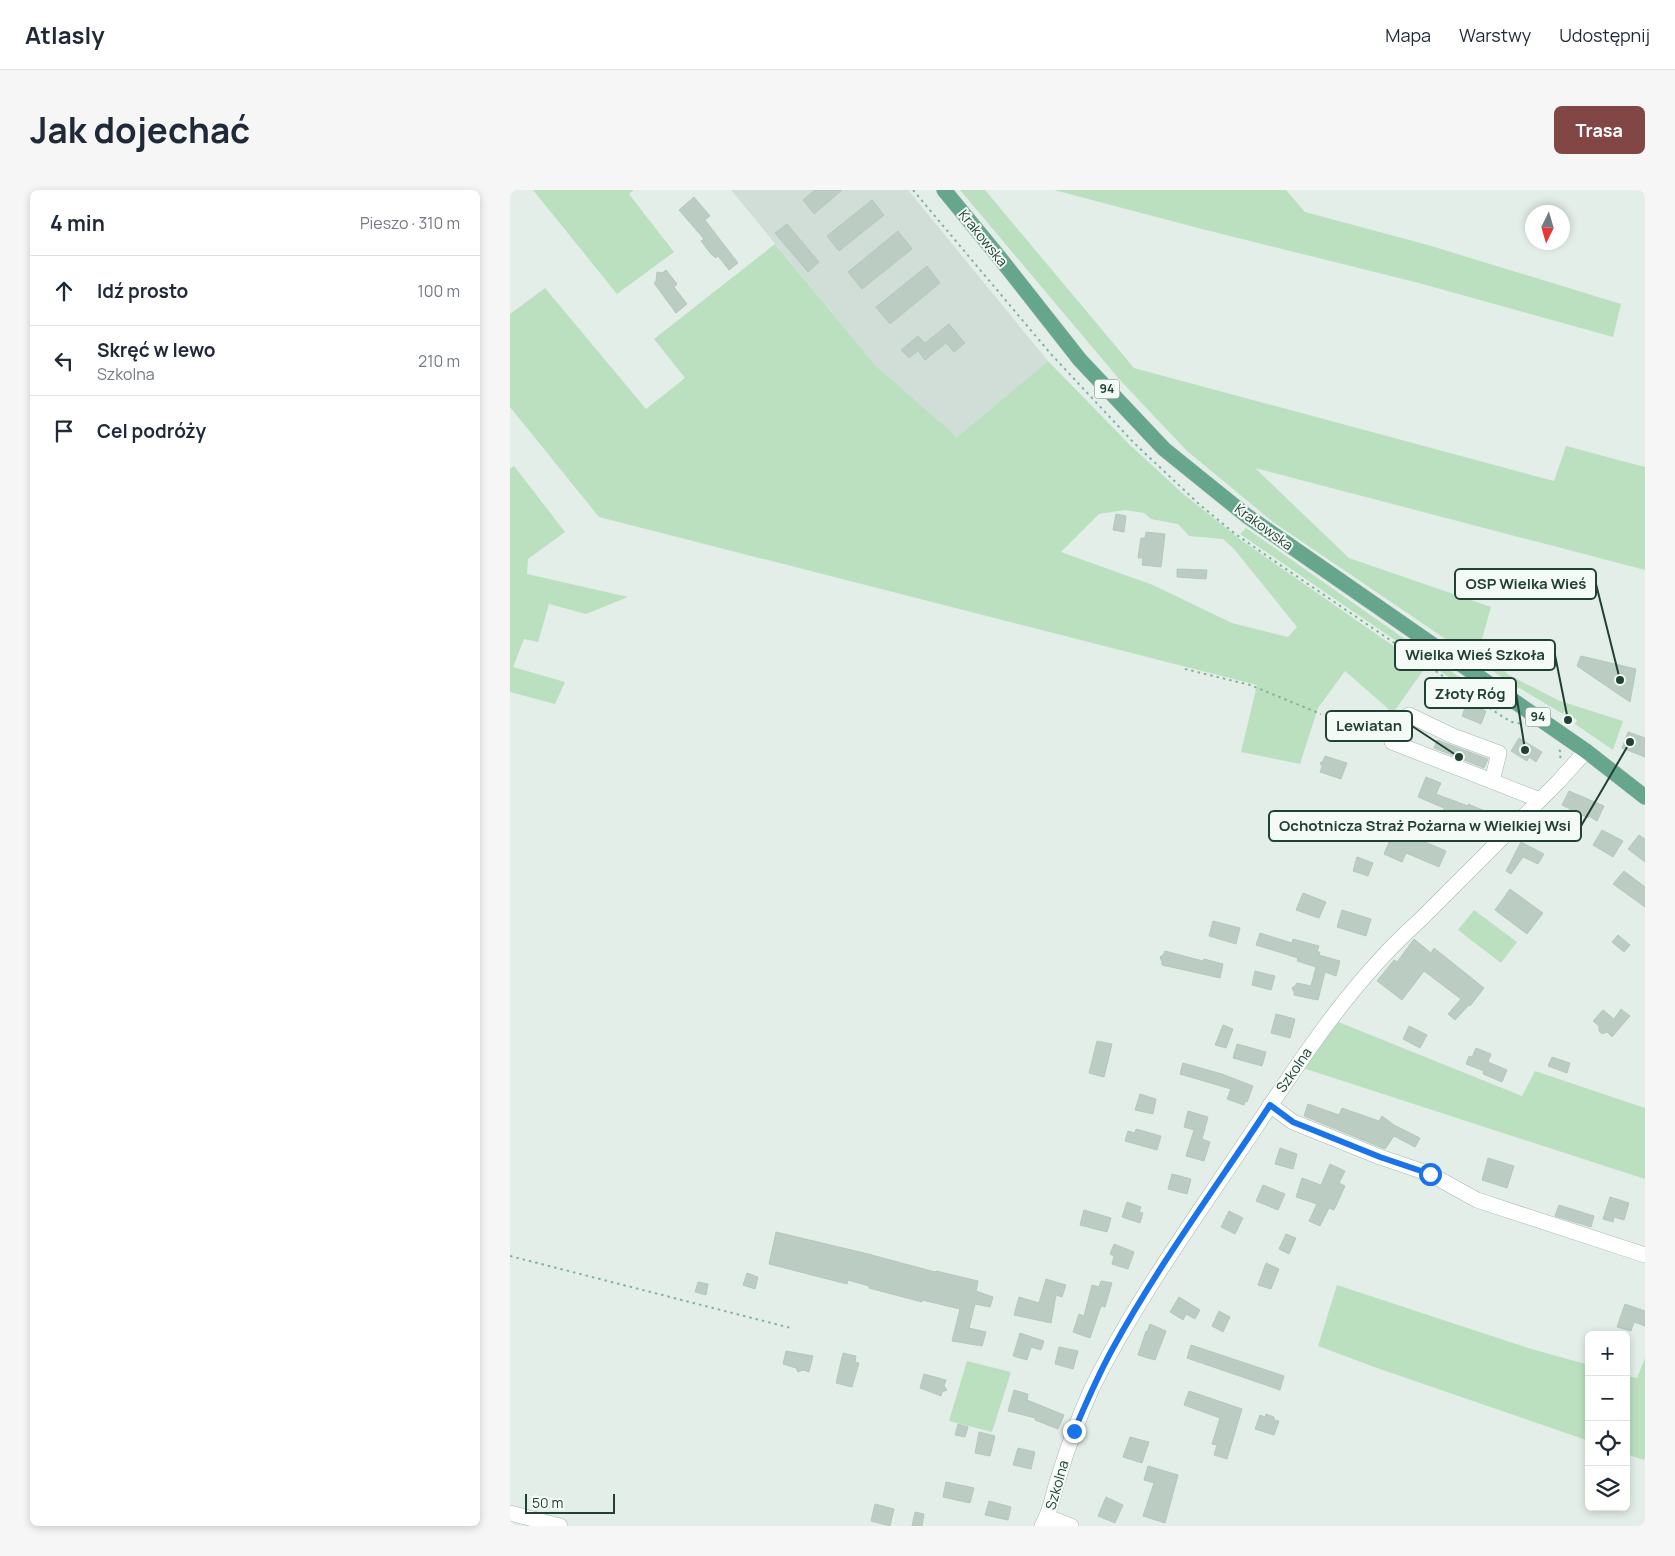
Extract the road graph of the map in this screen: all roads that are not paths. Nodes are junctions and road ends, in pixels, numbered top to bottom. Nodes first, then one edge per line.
1 (944, 190) edge
2 (1409, 714) dead end
3 (1392, 742) dead end
4 (1586, 751) junction
5 (1492, 781) junction
6 (1645, 797) edge
7 (1540, 800) junction
8 (1270, 1105) junction
9 (1645, 1255) edge
10 (510, 1513) edge
11 (1046, 1523) edge
12 (560, 1526) edge
13 (1071, 1526) edge

1 - 4 main road, Krakowska / 94
2 - 5 street
3 - 5 street
4 - 6 main road, Krakowska / 94
4 - 7 street, Szkolna
5 - 7 street
7 - 8 street, Szkolna
8 - 9 street
8 - 11 street, Szkolna
10 - 12 street
11 - 13 street

